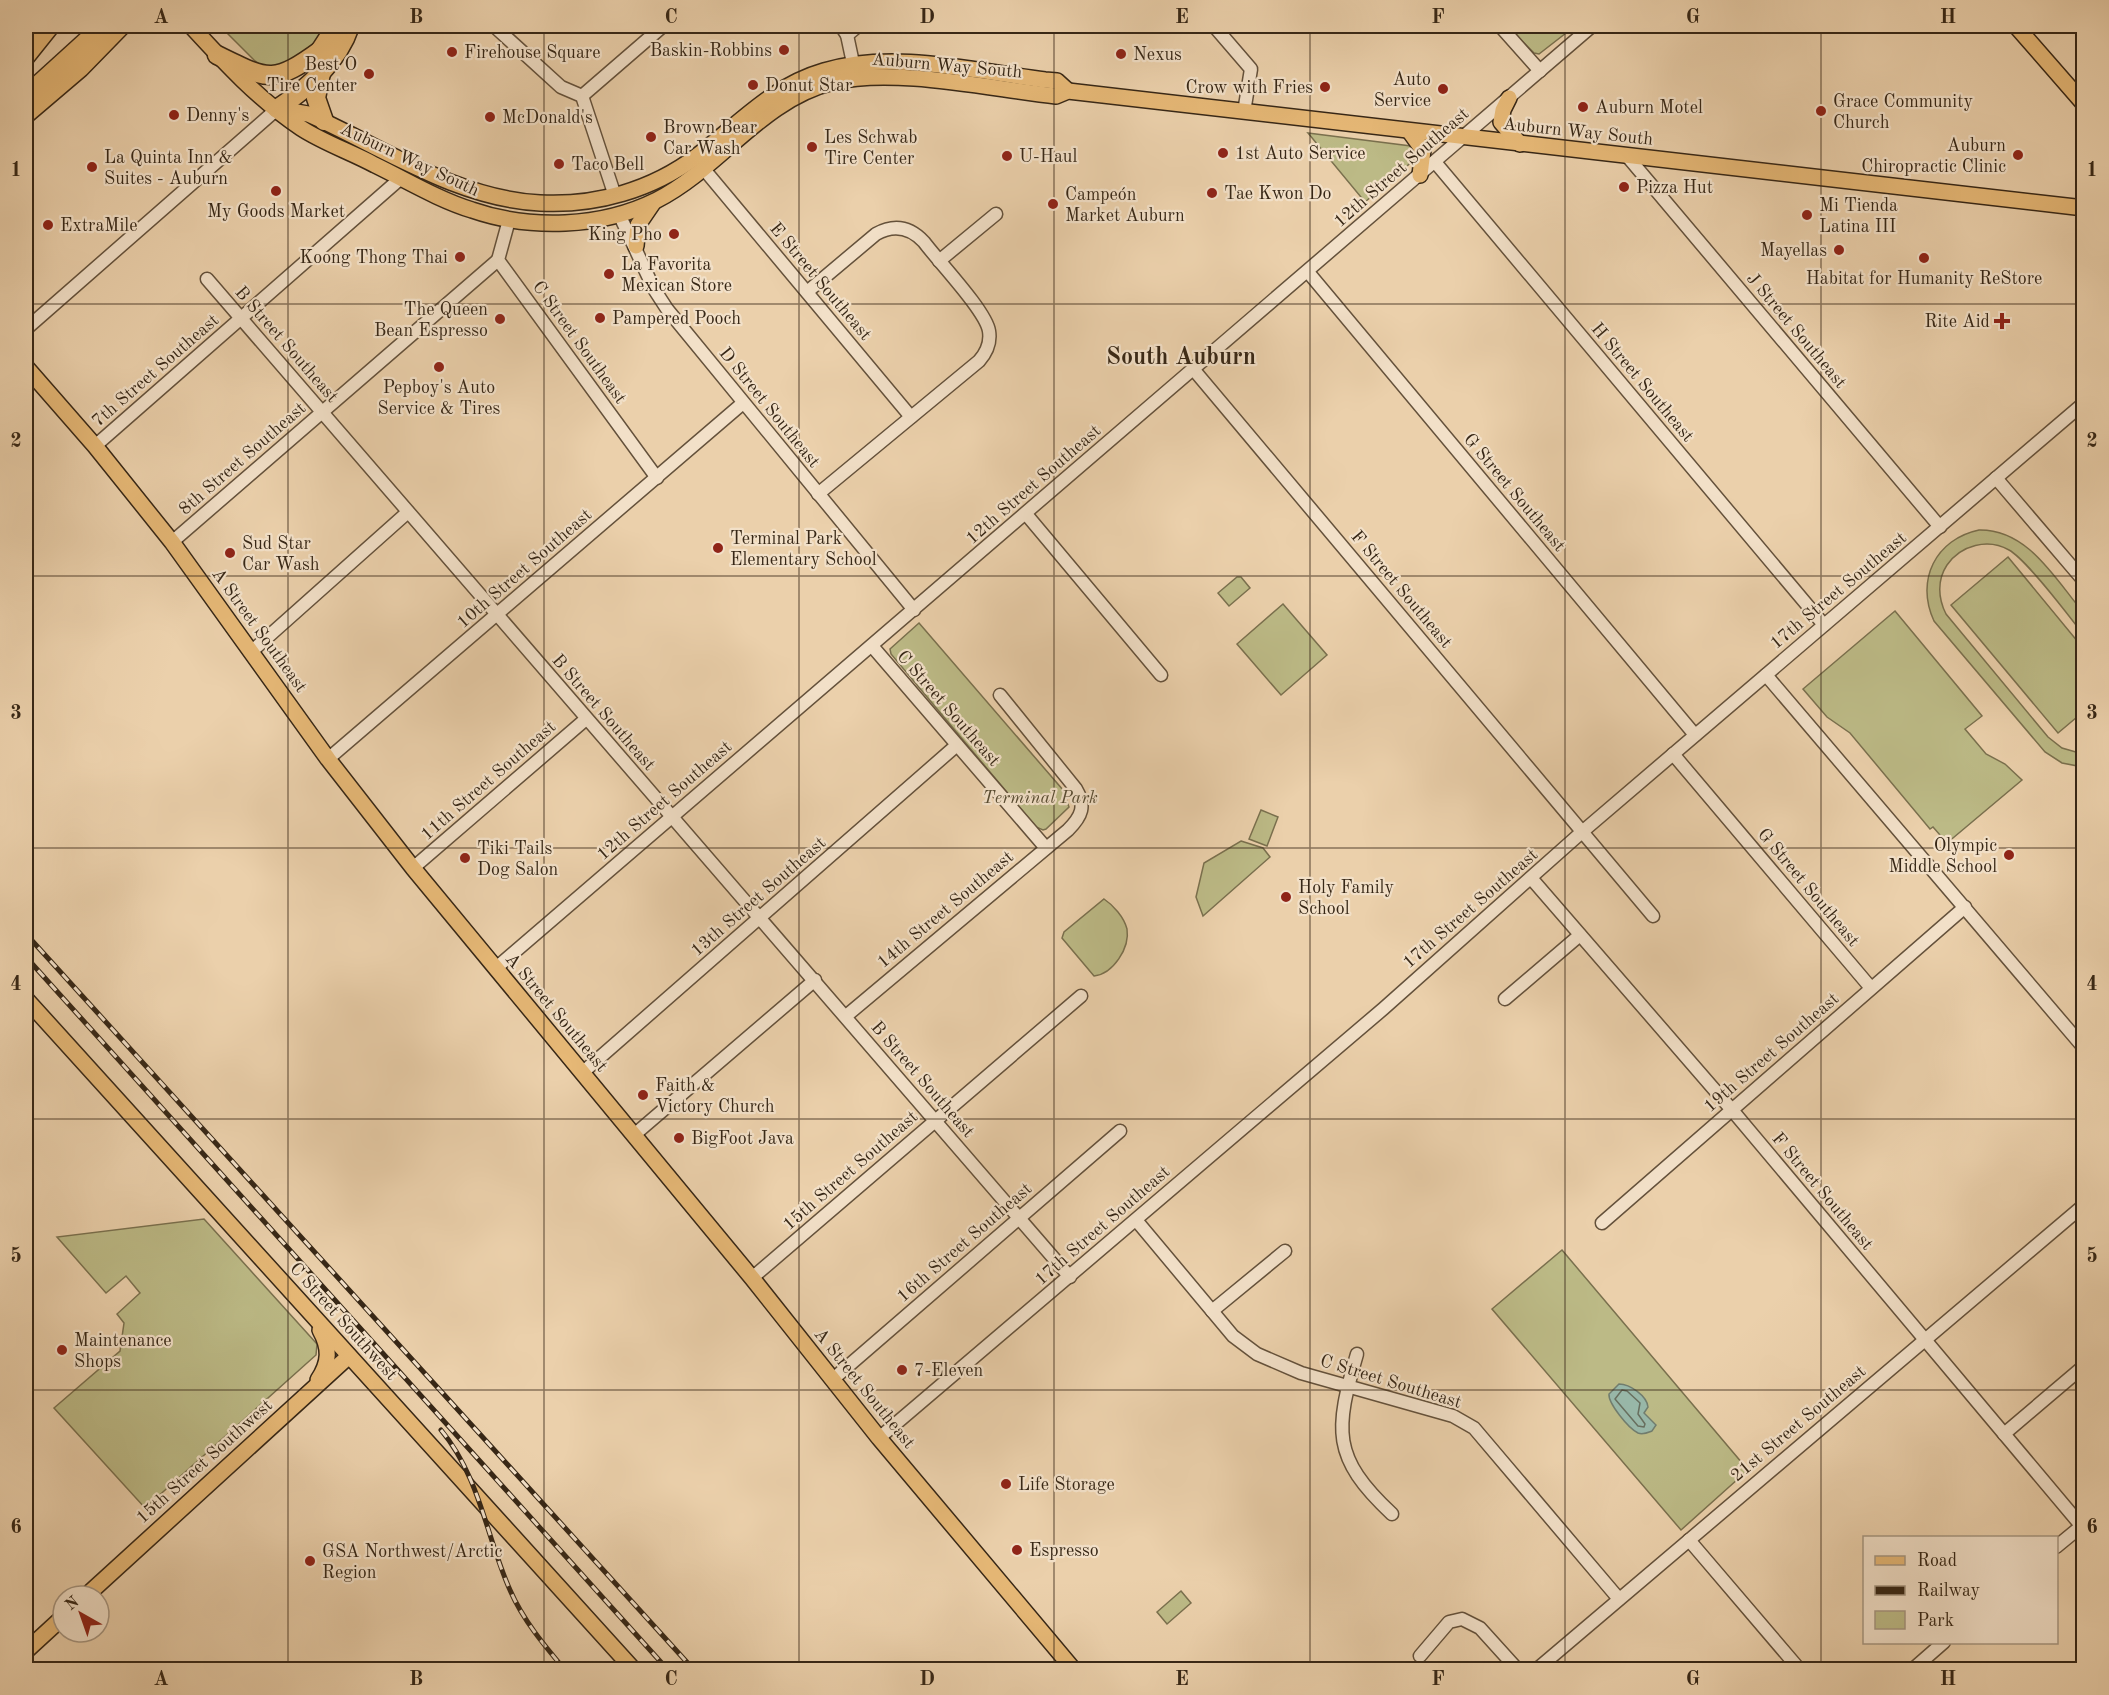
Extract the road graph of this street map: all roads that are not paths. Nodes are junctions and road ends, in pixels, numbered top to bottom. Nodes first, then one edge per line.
1 (50, 26) edge
2 (103, 26) edge
3 (121, 26) edge
4 (135, 26) edge
5 (190, 26) edge
6 (336, 26) edge
7 (350, 26) edge
8 (494, 26) edge
9 (663, 26) edge
10 (858, 26) edge
11 (1214, 26) edge
12 (1500, 26) edge
13 (1592, 26) edge
14 (2016, 26) edge
15 (844, 30) edge
16 (321, 50) junction
17 (217, 55) junction
18 (26, 56) edge
19 (855, 70) junction
20 (1540, 71) junction
21 (321, 73) junction
22 (64, 82) junction
23 (26, 96) edge
24 (582, 96) junction
25 (1509, 98) junction
26 (2084, 104) edge
27 (278, 109) junction
28 (1244, 112) junction
29 (26, 114) edge
30 (324, 121) junction
31 (1410, 132) junction
32 (1463, 138) junction
33 (1520, 144) junction
34 (1627, 156) junction
35 (1435, 162) junction
36 (703, 168) junction
37 (1420, 175) junction
38 (400, 178) junction
39 (686, 181) junction
40 (615, 196) junction
41 (657, 200) junction
42 (2084, 208) edge
43 (619, 214) junction
44 (996, 214) dead end
45 (509, 220) junction
46 (532, 222) junction
47 (636, 246) junction
48 (498, 260) junction
49 (939, 261) junction
50 (1308, 272) junction
51 (207, 279) dead end
52 (807, 292) junction
53 (241, 318) junction
54 (26, 329) edge
55 (26, 367) edge
56 (1194, 370) junction
57 (743, 403) junction
58 (2084, 403) edge
59 (322, 412) junction
60 (911, 417) junction
61 (95, 446) junction
62 (657, 477) junction
63 (1996, 477) junction
64 (818, 494) junction
65 (408, 512) junction
66 (1026, 514) junction
67 (1940, 527) junction
68 (172, 542) junction
69 (2084, 581) edge
70 (914, 610) junction
71 (497, 615) junction
72 (1824, 625) junction
73 (872, 646) junction
74 (252, 651) junction
75 (1161, 675) dead end
76 (1766, 675) junction
77 (1000, 695) dead end
78 (586, 719) junction
79 (1695, 735) junction
80 (957, 745) junction
81 (1673, 754) junction
82 (327, 759) junction
83 (672, 818) junction
84 (1582, 832) junction
85 (1046, 848) junction
86 (413, 868) junction
87 (1531, 878) junction
88 (1965, 907) junction
89 (1653, 916) dead end
90 (759, 918) junction
91 (1580, 935) junction
92 (496, 968) junction
93 (815, 980) junction
94 (1871, 988) junction
95 (1081, 996) dead end
96 (26, 999) edge
97 (1505, 999) dead end
98 (846, 1016) junction
99 (2084, 1048) edge
100 (582, 1073) junction
101 (1732, 1110) junction
102 (936, 1121) junction
103 (1120, 1131) dead end
104 (634, 1135) junction
105 (2084, 1205) edge
106 (1019, 1219) junction
107 (1136, 1220) junction
108 (1602, 1223) dead end
109 (1286, 1251) dead end
110 (1070, 1277) junction
111 (752, 1278) junction
112 (1212, 1311) junction
113 (313, 1316) junction
114 (1925, 1340) junction
115 (1357, 1354) dead end
116 (349, 1356) junction
117 (2084, 1366) edge
118 (832, 1380) junction
119 (1348, 1386) junction
120 (309, 1392) junction
121 (2004, 1434) junction
122 (879, 1438) junction
123 (1392, 1514) dead end
124 (2083, 1527) edge
125 (1689, 1540) junction
126 (2058, 1546) edge
127 (99, 1584) edge
128 (1619, 1599) junction
129 (51, 1628) edge
130 (1942, 1644) edge
131 (26, 1651) edge
132 (1420, 1656) dead end
133 (634, 1670) edge
134 (1074, 1670) edge
135 (1518, 1670) edge
136 (1536, 1670) edge
137 (1800, 1670) edge
138 (1912, 1670) edge

1 - 18 highway
2 - 23 highway
3 - 22 highway
4 - 22 highway
5 - 17 main road, Auburn Way South
6 - 16 highway
7 - 21 highway
8 - 24 street
9 - 24 street
10 - 15 street
11 - 28 street
12 - 20 street
13 - 20 street, 12th Street Southeast
14 - 26 main road
15 - 19 street
16 - 17 highway
16 - 27 highway
17 - 27 main road, Auburn Way South
19 - 28 main road, Auburn Way South
19 - 36 main road, Auburn Way South
19 - 40 main road, Auburn Way South
20 - 25 street, 12th Street Southeast
21 - 27 highway
21 - 30 highway
22 - 29 highway
24 - 40 street
25 - 32 street, 12th Street Southeast
25 - 33 main road
27 - 30 main road, Auburn Way South
27 - 38 main road, Auburn Way South
27 - 54 street
28 - 31 main road, Auburn Way South
30 - 40 main road, Auburn Way South
31 - 32 main road, Auburn Way South
31 - 37 main road
32 - 33 main road, Auburn Way South
32 - 35 street, 12th Street Southeast
33 - 34 main road, Auburn Way South
34 - 42 main road, Auburn Way South
34 - 67 street, J Street Southeast
35 - 37 street, 12th Street Southeast
35 - 72 street, H Street Southeast
36 - 39 main road, Auburn Way South
36 - 52 street, E Street Southeast
37 - 50 street, 12th Street Southeast
38 - 45 main road, Auburn Way South
38 - 53 street, 7th Street Southeast
39 - 40 main road
39 - 41 main road, Auburn Way South
40 - 46 main road
41 - 43 main road, Auburn Way South
41 - 47 main road
43 - 46 main road, Auburn Way South
43 - 47 street, D Street Southeast
44 - 49 street
45 - 46 main road, Auburn Way South
45 - 48 street
47 - 57 street, D Street Southeast
48 - 59 street, 8th Street Southeast
48 - 62 street, C Street Southeast
49 - 52 street
49 - 60 street
50 - 56 street, 12th Street Southeast
50 - 79 street, G Street Southeast
51 - 53 street, B Street Southeast
52 - 60 street, E Street Southeast
53 - 59 street, B Street Southeast
53 - 61 street, 7th Street Southeast
55 - 61 main road, A Street Southeast
56 - 66 street, 12th Street Southeast
56 - 84 street, F Street Southeast
57 - 62 street, 10th Street Southeast
57 - 64 street, D Street Southeast
58 - 63 street, 17th Street Southeast
59 - 65 street, B Street Southeast
59 - 68 street, 8th Street Southeast
60 - 64 street
61 - 68 main road, A Street Southeast
62 - 71 street, 10th Street Southeast
63 - 67 street, 17th Street Southeast
63 - 69 street
64 - 70 street, D Street Southeast
65 - 71 street, B Street Southeast
65 - 74 street
66 - 70 street, 12th Street Southeast
66 - 75 street
67 - 72 street, 17th Street Southeast
68 - 74 main road, A Street Southeast
70 - 73 street, 12th Street Southeast
71 - 78 street, B Street Southeast
71 - 82 street, 10th Street Southeast
72 - 76 street, 17th Street Southeast
73 - 80 street, C Street Southeast
73 - 83 street, 12th Street Southeast
74 - 82 main road, A Street Southeast
76 - 79 street, 17th Street Southeast
76 - 88 street
77 - 85 street, 14th Street Southeast
78 - 83 street, B Street Southeast
78 - 86 street, 11th Street Southeast
79 - 81 street, 17th Street Southeast
80 - 85 street, C Street Southeast
80 - 90 street, 13th Street Southeast
81 - 84 street, 17th Street Southeast
81 - 94 street, G Street Southeast
82 - 86 main road, A Street Southeast
83 - 90 street, B Street Southeast
83 - 92 street, 12th Street Southeast
84 - 87 street, 17th Street Southeast
84 - 89 street, F Street Southeast
85 - 98 street, 14th Street Southeast
86 - 92 main road, A Street Southeast
87 - 91 street, F Street Southeast
87 - 107 street, 17th Street Southeast
88 - 94 street, 19th Street Southeast
88 - 99 street
90 - 93 street, B Street Southeast
90 - 100 street, 13th Street Southeast
91 - 97 street
91 - 101 street, F Street Southeast
92 - 100 main road, A Street Southeast
93 - 98 street, B Street Southeast
93 - 104 street
94 - 101 street, 19th Street Southeast
95 - 102 street, 15th Street Southeast
96 - 113 main road, C Street Southwest
98 - 102 street, B Street Southeast
100 - 104 main road, A Street Southeast
101 - 108 street, 19th Street Southeast
101 - 114 street, F Street Southeast
102 - 106 street, B Street Southeast
102 - 111 street, 15th Street Southeast
103 - 106 street, 16th Street Southeast
104 - 111 main road, A Street Southeast
105 - 114 street, 21st Street Southeast
106 - 110 street, B Street Southeast
106 - 118 street, 16th Street Southeast
107 - 110 street, 17th Street Southeast
107 - 112 street, C Street Southeast
109 - 112 street
110 - 122 street, 17th Street Southeast
111 - 118 main road, A Street Southeast
112 - 119 street, C Street Southeast
113 - 116 main road, C Street Southwest
113 - 120 main road
114 - 121 street, F Street Southeast
114 - 125 street, 21st Street Southeast
115 - 119 street
116 - 120 main road, 15th Street Southwest
116 - 133 main road, C Street Southwest
117 - 121 street
118 - 122 main road, A Street Southeast
119 - 123 street
119 - 128 street, C Street Southeast
120 - 127 main road, 15th Street Southwest
121 - 124 street, F Street Southeast
122 - 134 main road, A Street Southeast
124 - 126 street
125 - 128 street, 21st Street Southeast
125 - 137 street
128 - 136 street, 21st Street Southeast
129 - 131 main road
130 - 138 street
132 - 135 street

